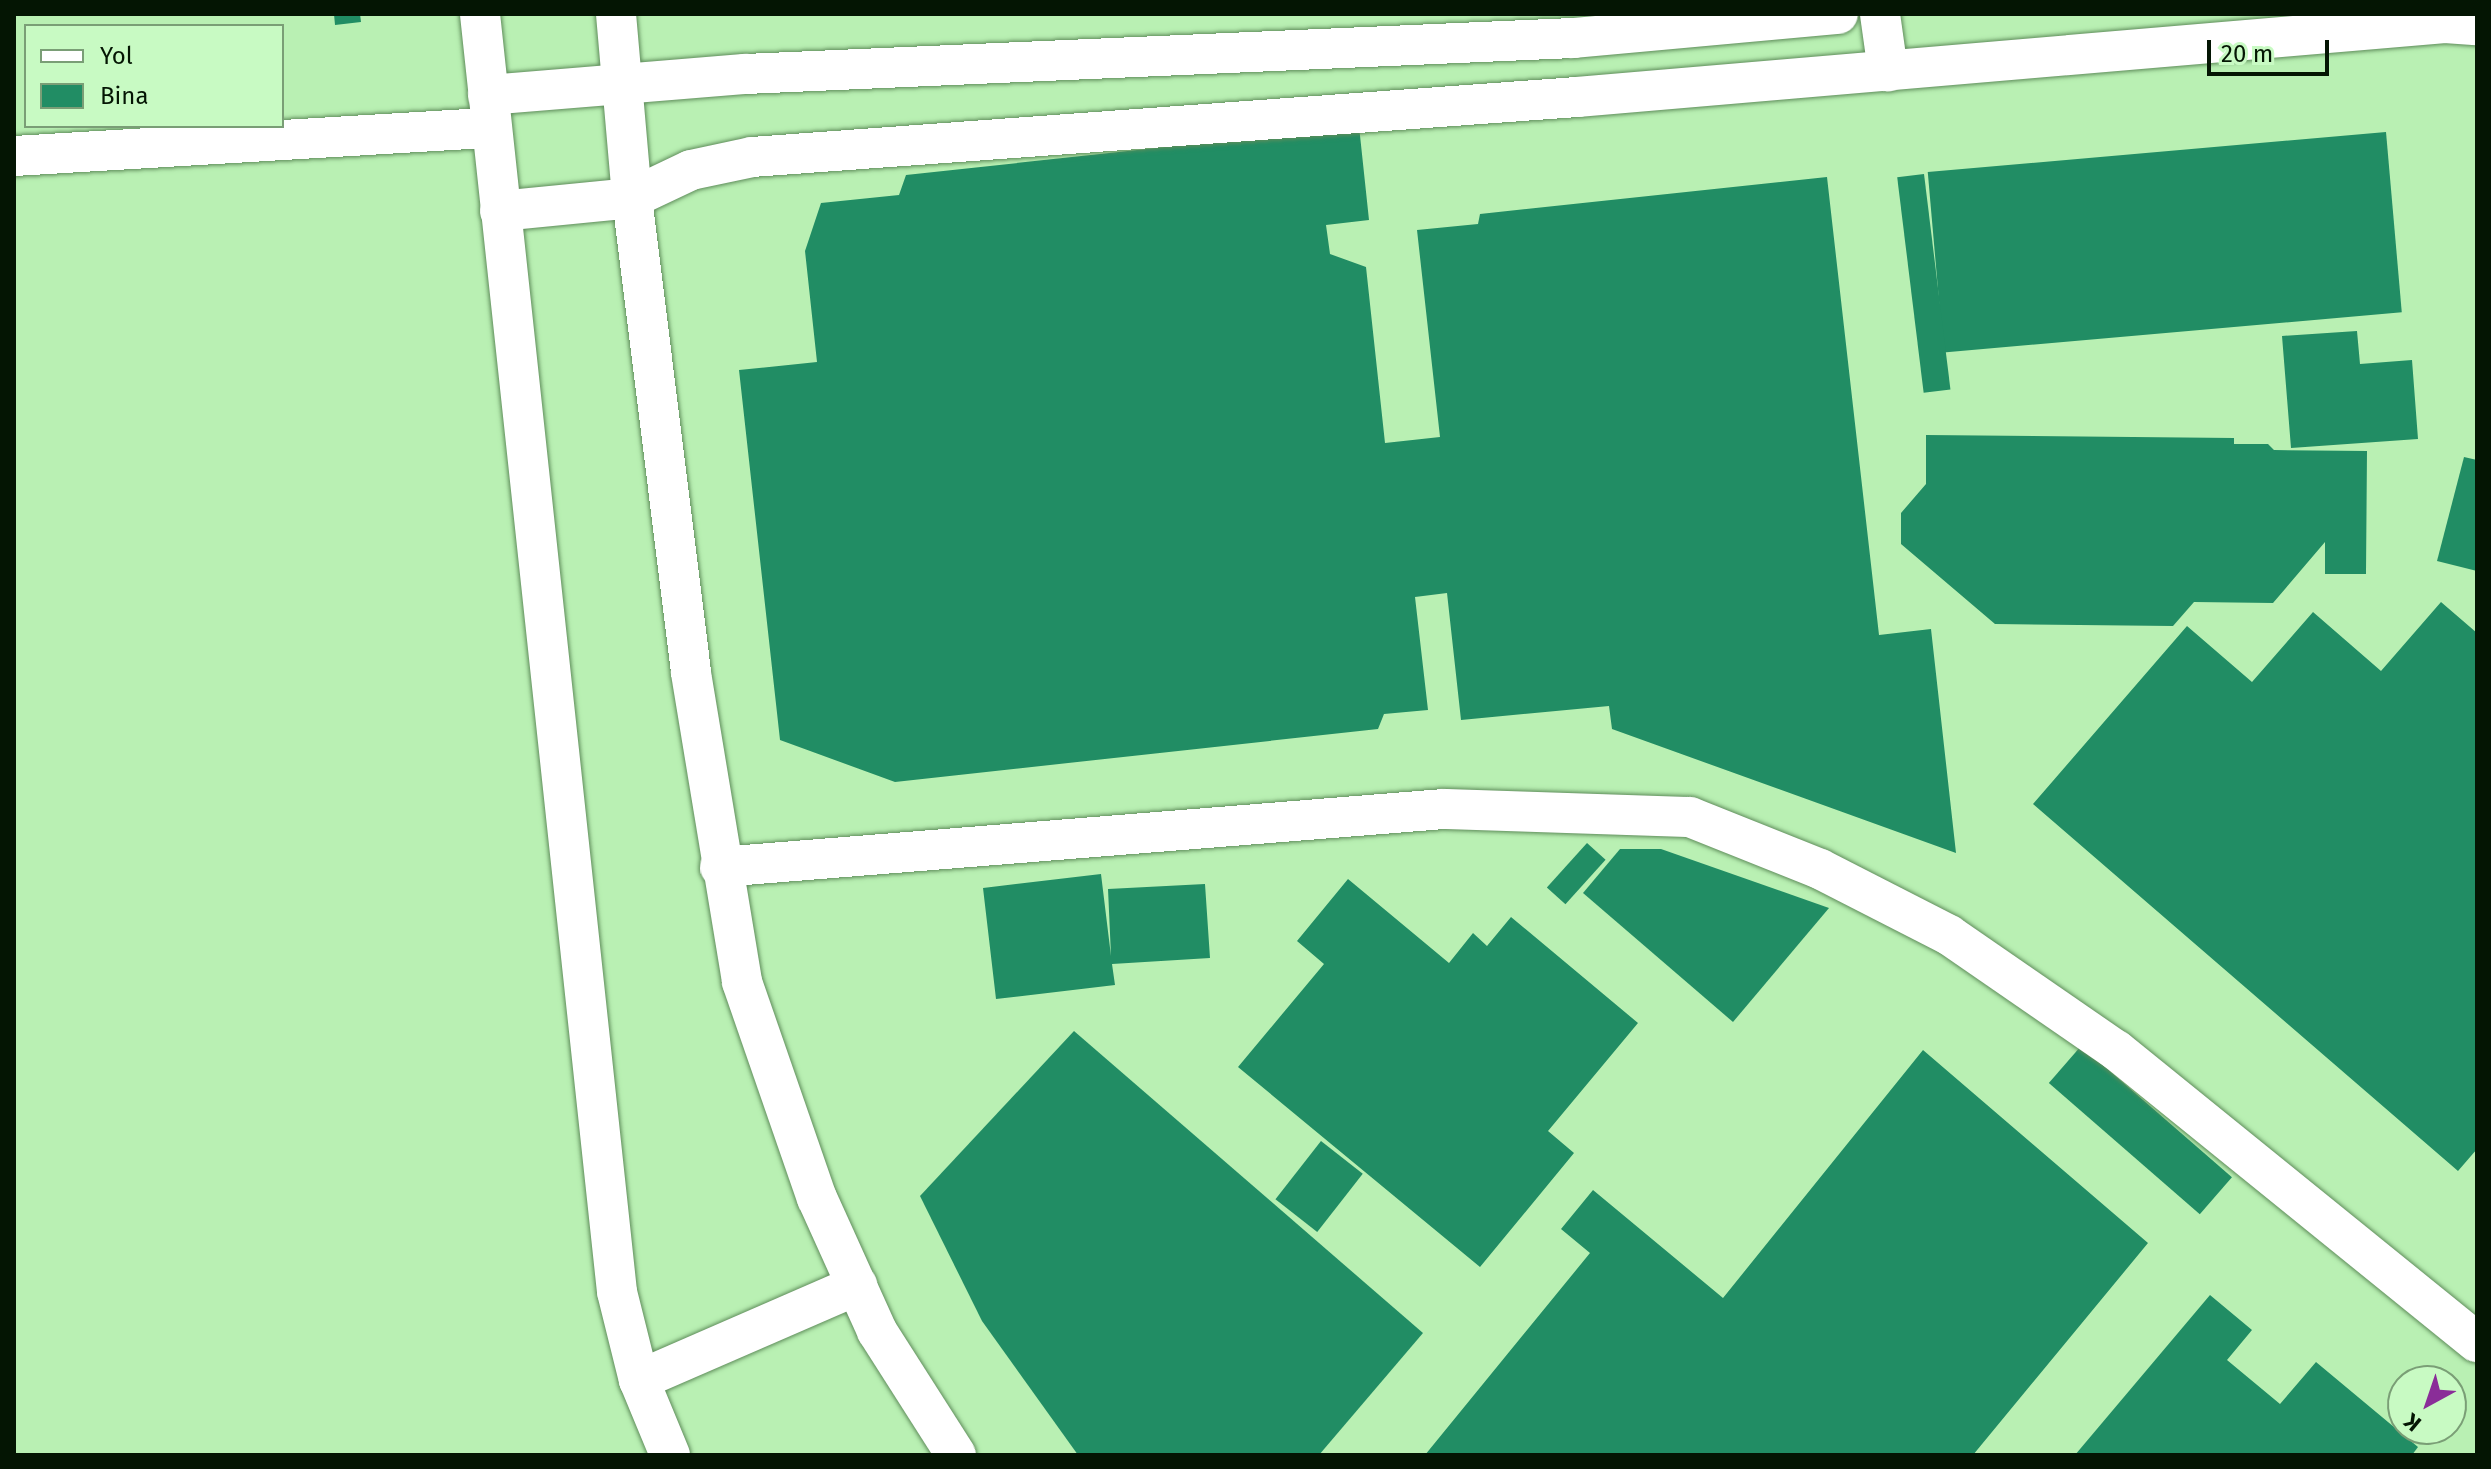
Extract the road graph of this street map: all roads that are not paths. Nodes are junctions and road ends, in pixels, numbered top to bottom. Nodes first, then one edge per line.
1 (480, 14) edge
2 (616, 14) edge
3 (1838, 14) edge
4 (1880, 14) edge
5 (2477, 25) edge
6 (1573, 38) junction
7 (1888, 71) junction
8 (624, 84) junction
9 (1577, 97) junction
10 (490, 111) junction
11 (14, 156) edge
12 (632, 198) junction
13 (500, 211) junction
14 (720, 867) junction
15 (857, 1285) junction
16 (2477, 1342) edge
17 (639, 1380) junction
18 (944, 1450) edge
19 (670, 1455) edge

1 - 10 street
2 - 8 street
3 - 6 street
4 - 7 street
5 - 7 street
6 - 8 street
6 - 9 street
7 - 9 street
8 - 10 street
8 - 12 street
9 - 12 street
10 - 11 street
10 - 13 street
12 - 13 street
12 - 14 street
13 - 17 street
14 - 15 street
14 - 16 street
15 - 17 street
15 - 18 street
17 - 19 street

